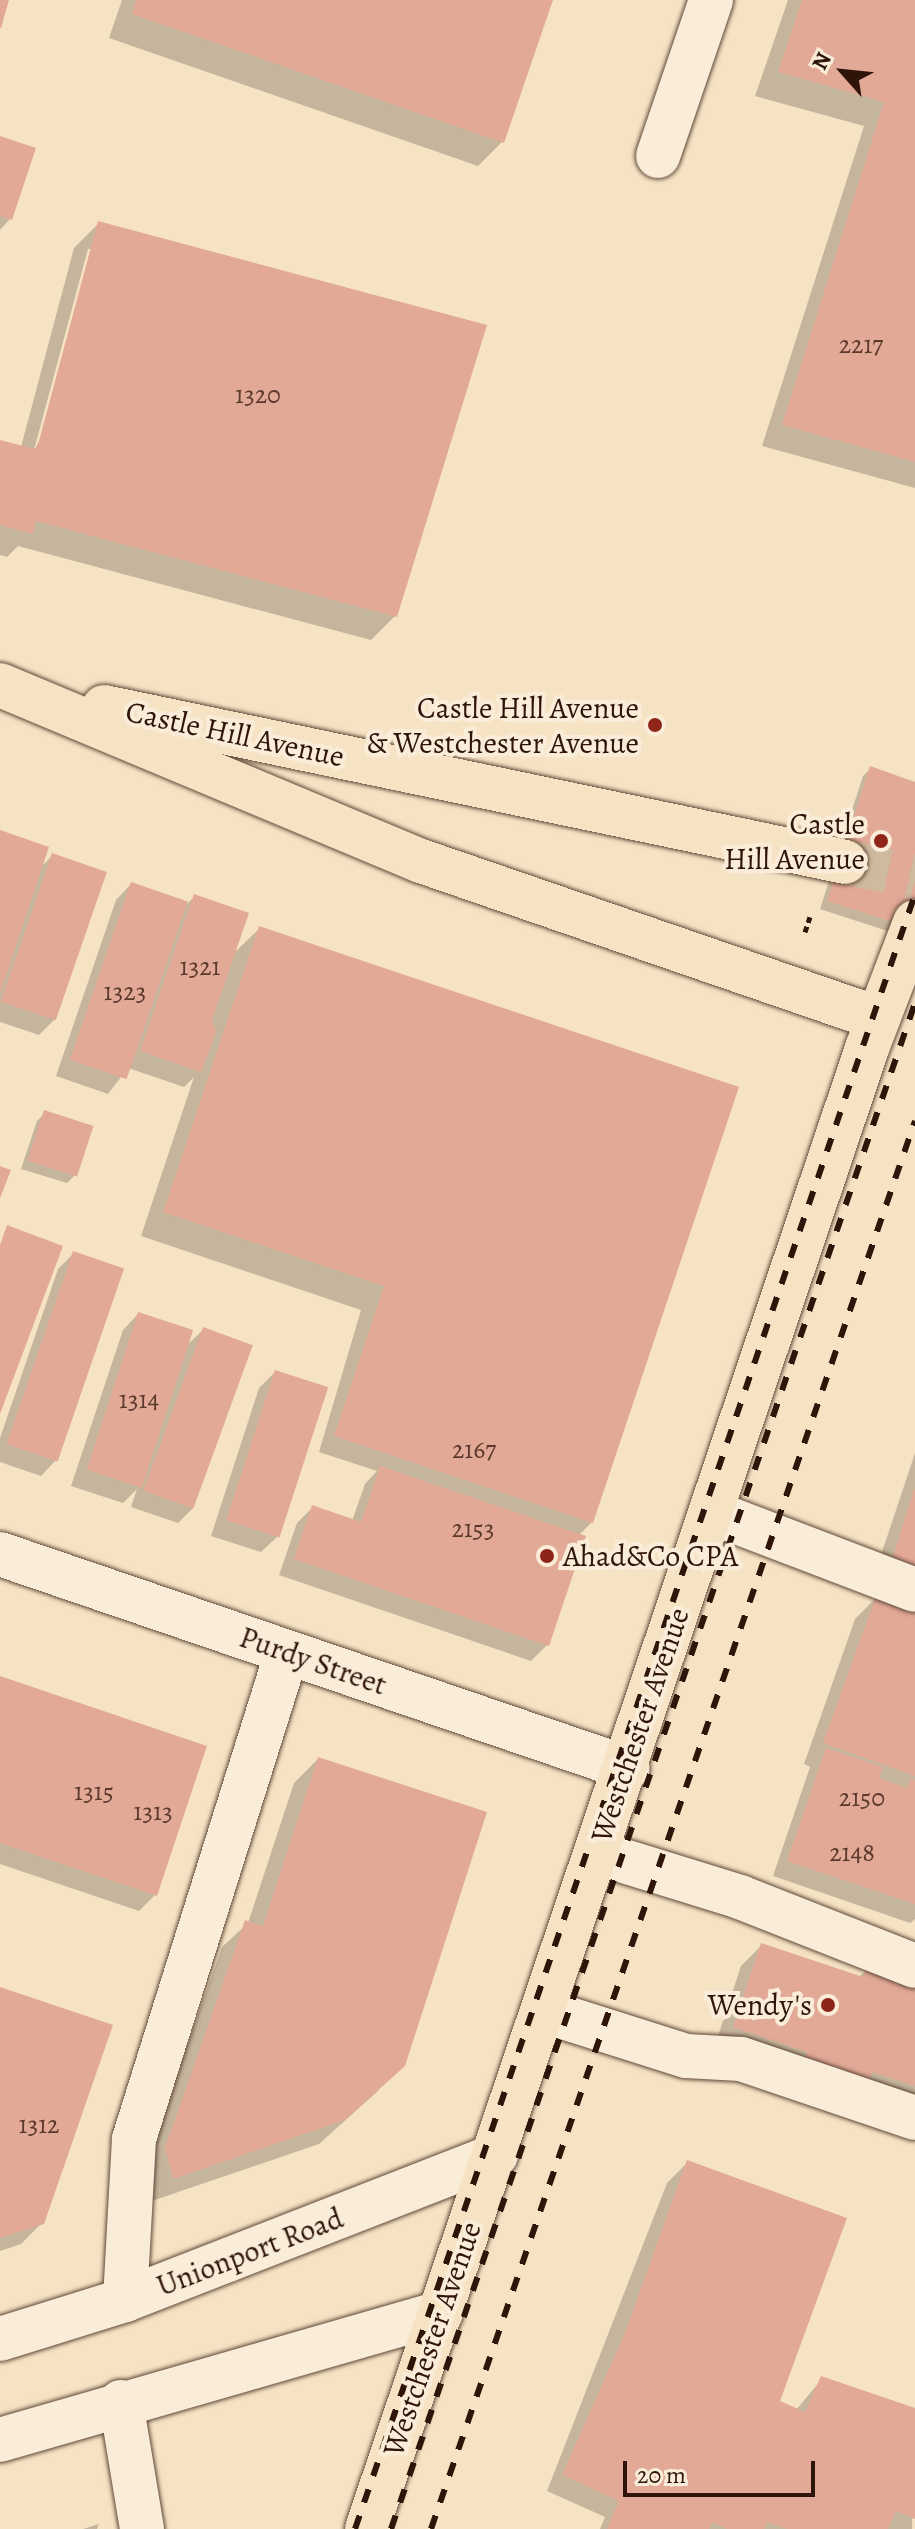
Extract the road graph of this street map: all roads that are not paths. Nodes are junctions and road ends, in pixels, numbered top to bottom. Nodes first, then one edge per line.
1 (711, 0) edge
2 (658, 156) dead end
3 (0, 685) edge
4 (845, 862) tunnel mouth
5 (915, 922) edge
6 (877, 1018) junction
7 (711, 1512) junction
8 (0, 1554) edge
9 (915, 1590) edge
10 (287, 1652) junction
11 (627, 1768) junction
12 (598, 1853) junction
13 (740, 1897) junction
14 (915, 1934) edge
15 (915, 1966) edge
16 (544, 2011) junction
17 (686, 2056) junction
18 (729, 2087) dead end
19 (915, 2118) edge
20 (496, 2155) junction
21 (125, 2300) junction
22 (441, 2313) junction
23 (0, 2339) edge
24 (121, 2402) junction
25 (0, 2440) edge
26 (142, 2529) edge
27 (367, 2529) edge

1 - 2 street
3 - 4 main road, Castle Hill Avenue
3 - 6 main road
5 - 6 main road, Westchester Avenue
6 - 7 main road, Westchester Avenue
7 - 9 street
7 - 11 main road, Westchester Avenue
8 - 10 street, Purdy Street
10 - 11 street, Purdy Street
10 - 21 street
11 - 12 main road, Westchester Avenue
12 - 13 street
12 - 16 main road, Westchester Avenue
13 - 14 street
13 - 15 street
16 - 17 street
16 - 20 main road, Westchester Avenue
17 - 18 street
17 - 19 street
20 - 21 street, Unionport Road
20 - 22 main road, Westchester Avenue
21 - 23 street, Unionport Road
22 - 24 street
22 - 27 main road, Westchester Avenue
24 - 25 street
24 - 26 street

